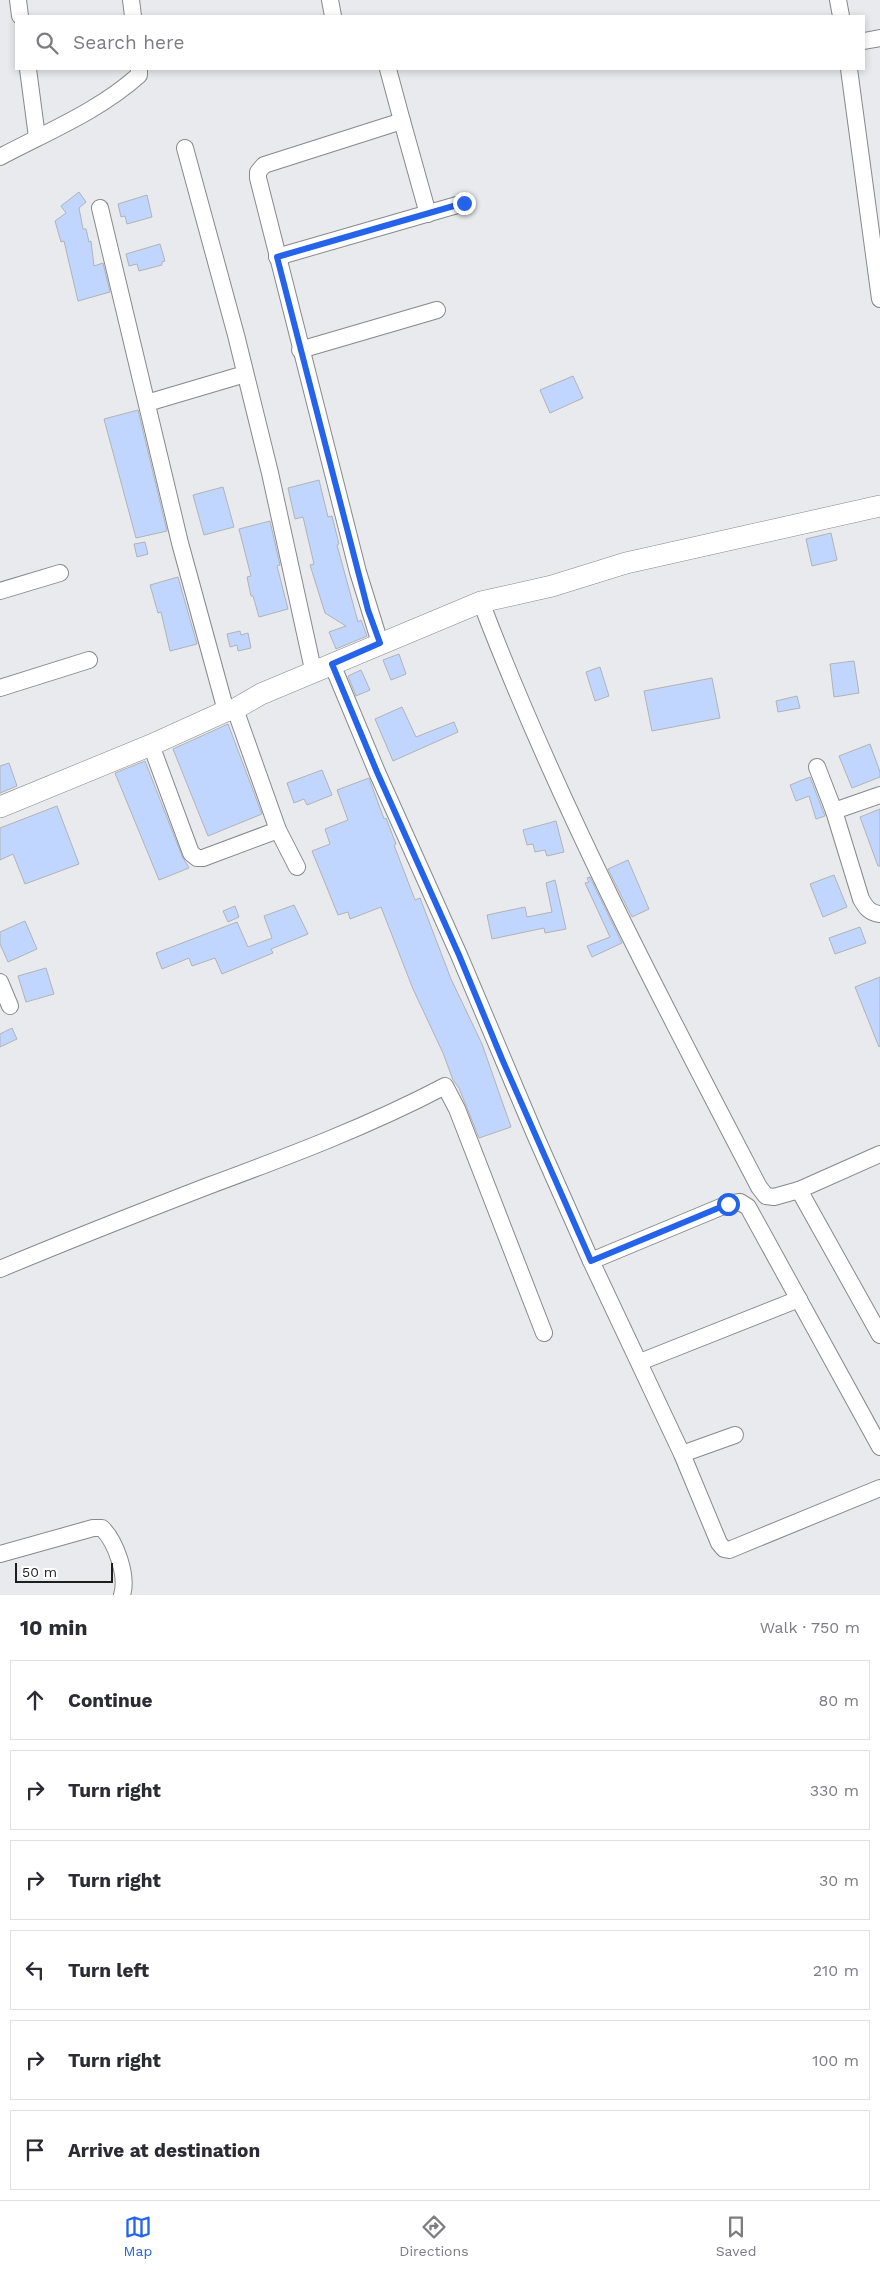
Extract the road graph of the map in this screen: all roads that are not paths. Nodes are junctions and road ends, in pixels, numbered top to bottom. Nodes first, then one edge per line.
1 (18, 0) edge
2 (131, 0) edge
3 (330, 0) edge
4 (838, 0) edge
5 (20, 15) edge
6 (133, 15) edge
7 (333, 15) edge
8 (841, 15) edge
9 (880, 38) edge
10 (865, 41) edge
11 (28, 70) edge
12 (139, 70) edge
13 (388, 70) edge
14 (849, 70) edge
15 (402, 121) junction
16 (37, 137) junction
17 (185, 148) dead end
18 (0, 156) edge
19 (464, 203) dead end
20 (100, 208) dead end
21 (428, 214) junction
22 (875, 224) edge
23 (277, 257) junction
24 (880, 299) edge
25 (437, 310) dead end
26 (300, 350) junction
27 (245, 374) junction
28 (147, 402) junction
29 (880, 506) edge
30 (60, 573) dead end
31 (0, 591) edge
32 (481, 602) junction
33 (380, 643) junction
34 (89, 660) dead end
35 (332, 664) junction
36 (314, 674) junction
37 (0, 688) edge
38 (230, 710) junction
39 (151, 745) junction
40 (817, 767) dead end
41 (880, 795) edge
42 (0, 807) edge
43 (834, 811) junction
44 (278, 830) junction
45 (297, 867) dead end
46 (880, 914) edge
47 (0, 982) edge
48 (10, 1006) dead end
49 (880, 1154) edge
50 (800, 1190) junction
51 (591, 1261) junction
52 (0, 1269) edge
53 (799, 1299) junction
54 (544, 1333) dead end
55 (880, 1335) edge
56 (640, 1362) junction
57 (735, 1435) dead end
58 (880, 1447) edge
59 (682, 1454) junction
60 (880, 1488) edge
61 (0, 1554) edge
62 (122, 1595) edge

1 - 5 street
2 - 6 street
3 - 7 street
4 - 8 street
9 - 10 street
11 - 16 street
12 - 16 street
13 - 15 street
14 - 22 street
15 - 21 street
15 - 23 street
16 - 18 street
17 - 27 street
19 - 21 street
20 - 28 street
21 - 23 street
22 - 24 street
23 - 26 street
25 - 26 street
26 - 33 street
27 - 28 street
27 - 36 street
28 - 38 street
29 - 32 main road
30 - 31 street
32 - 33 main road
32 - 50 street
33 - 35 main road
34 - 37 street
35 - 36 main road
35 - 51 street
36 - 38 main road
38 - 39 main road
38 - 44 street
39 - 42 main road
39 - 44 street
40 - 43 street
41 - 43 street
43 - 46 street
44 - 45 street
47 - 48 street
49 - 50 street
50 - 55 street
51 - 53 street
51 - 56 street
52 - 54 street
53 - 56 street
53 - 58 street
56 - 59 street
57 - 59 street
59 - 60 street
61 - 62 street

